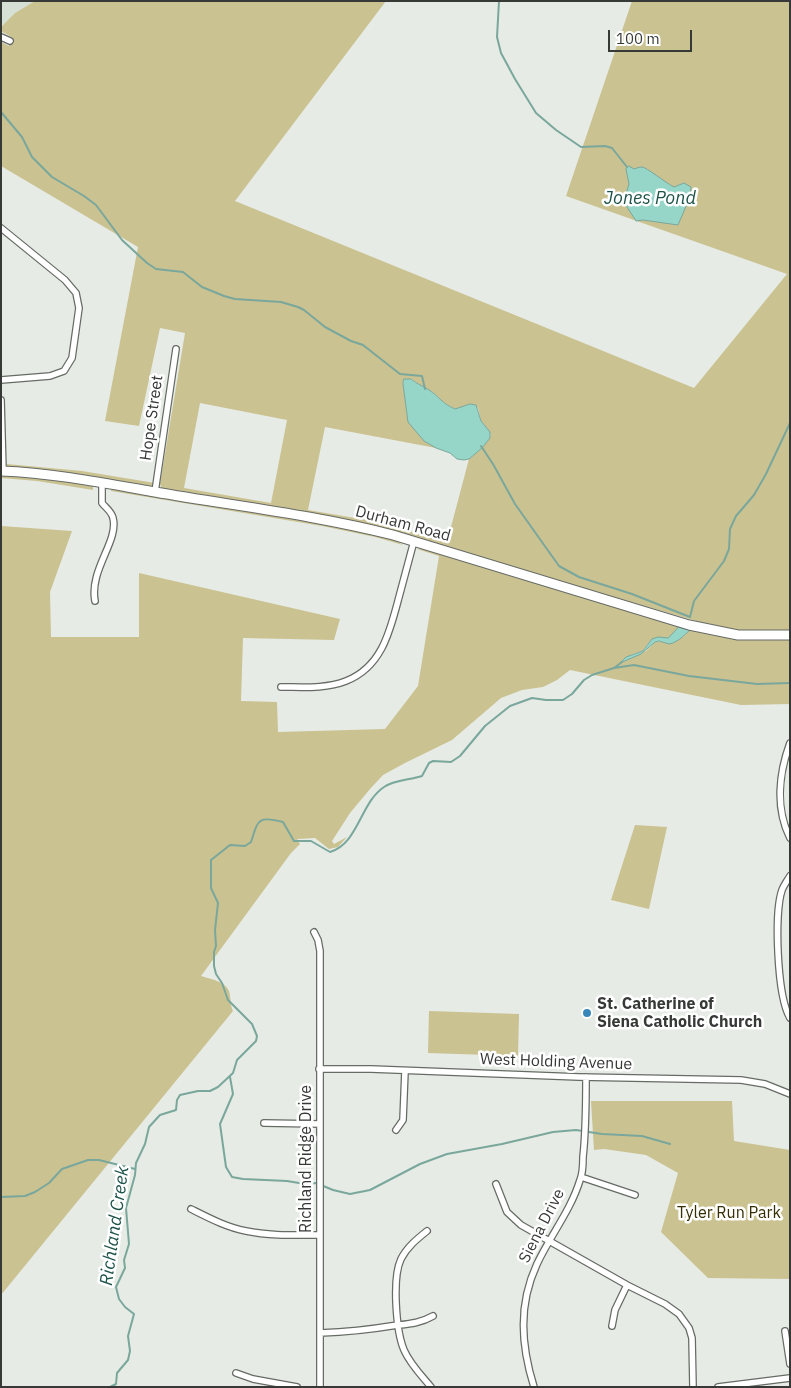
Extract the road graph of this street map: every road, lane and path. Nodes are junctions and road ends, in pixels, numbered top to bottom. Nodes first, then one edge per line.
1 (1, 37) edge
2 (10, 41) dead end
3 (1, 228) edge
4 (176, 349) dead end
5 (1, 380) edge
6 (1, 400) edge
7 (2, 471) edge
8 (102, 482) junction
9 (155, 492) junction
10 (414, 541) junction
11 (95, 601) dead end
12 (790, 635) edge
13 (281, 687) dead end
14 (790, 743) edge
15 (786, 763) edge
16 (790, 838) edge
17 (790, 876) edge
18 (314, 932) dead end
19 (790, 1018) edge
20 (320, 1069) junction
21 (405, 1071) junction
22 (586, 1077) junction
23 (790, 1094) edge
24 (264, 1123) dead end
25 (320, 1124) junction
26 (396, 1130) dead end
27 (581, 1177) junction
28 (496, 1184) dead end
29 (635, 1195) dead end
30 (191, 1209) dead end
31 (427, 1231) dead end
32 (320, 1235) junction
33 (550, 1242) junction
34 (627, 1285) junction
35 (432, 1316) dead end
36 (397, 1326) junction
37 (612, 1326) dead end
38 (785, 1331) dead end
39 (320, 1333) junction
40 (790, 1364) edge
41 (236, 1373) dead end
42 (790, 1378) edge
43 (297, 1387) edge
44 (320, 1387) edge
45 (431, 1387) edge
46 (534, 1387) edge
47 (694, 1387) edge
48 (718, 1387) edge

1 - 2 street
3 - 5 street
4 - 9 street, Hope Street
6 - 7 street
7 - 8 main road, Durham Road
8 - 9 main road, Durham Road
8 - 11 street
9 - 10 main road, Durham Road
10 - 12 main road, Durham Road
10 - 13 street
14 - 15 street
15 - 16 street
17 - 19 street
18 - 20 street, Richland Ridge Drive
20 - 21 street, West Holding Avenue
20 - 25 street, Richland Ridge Drive
21 - 22 street, West Holding Avenue
21 - 26 street
22 - 23 street, West Holding Avenue
22 - 27 street, Siena Drive
24 - 25 street
25 - 32 street, Richland Ridge Drive
27 - 29 street
27 - 33 street, Siena Drive
28 - 33 street
30 - 32 street
31 - 36 street
32 - 39 street, Richland Ridge Drive
33 - 34 street
33 - 46 street, Siena Drive
34 - 37 street
34 - 47 street
35 - 36 street
36 - 39 street
36 - 45 street
38 - 40 street
39 - 44 street, Richland Ridge Drive
41 - 43 street
42 - 48 street

